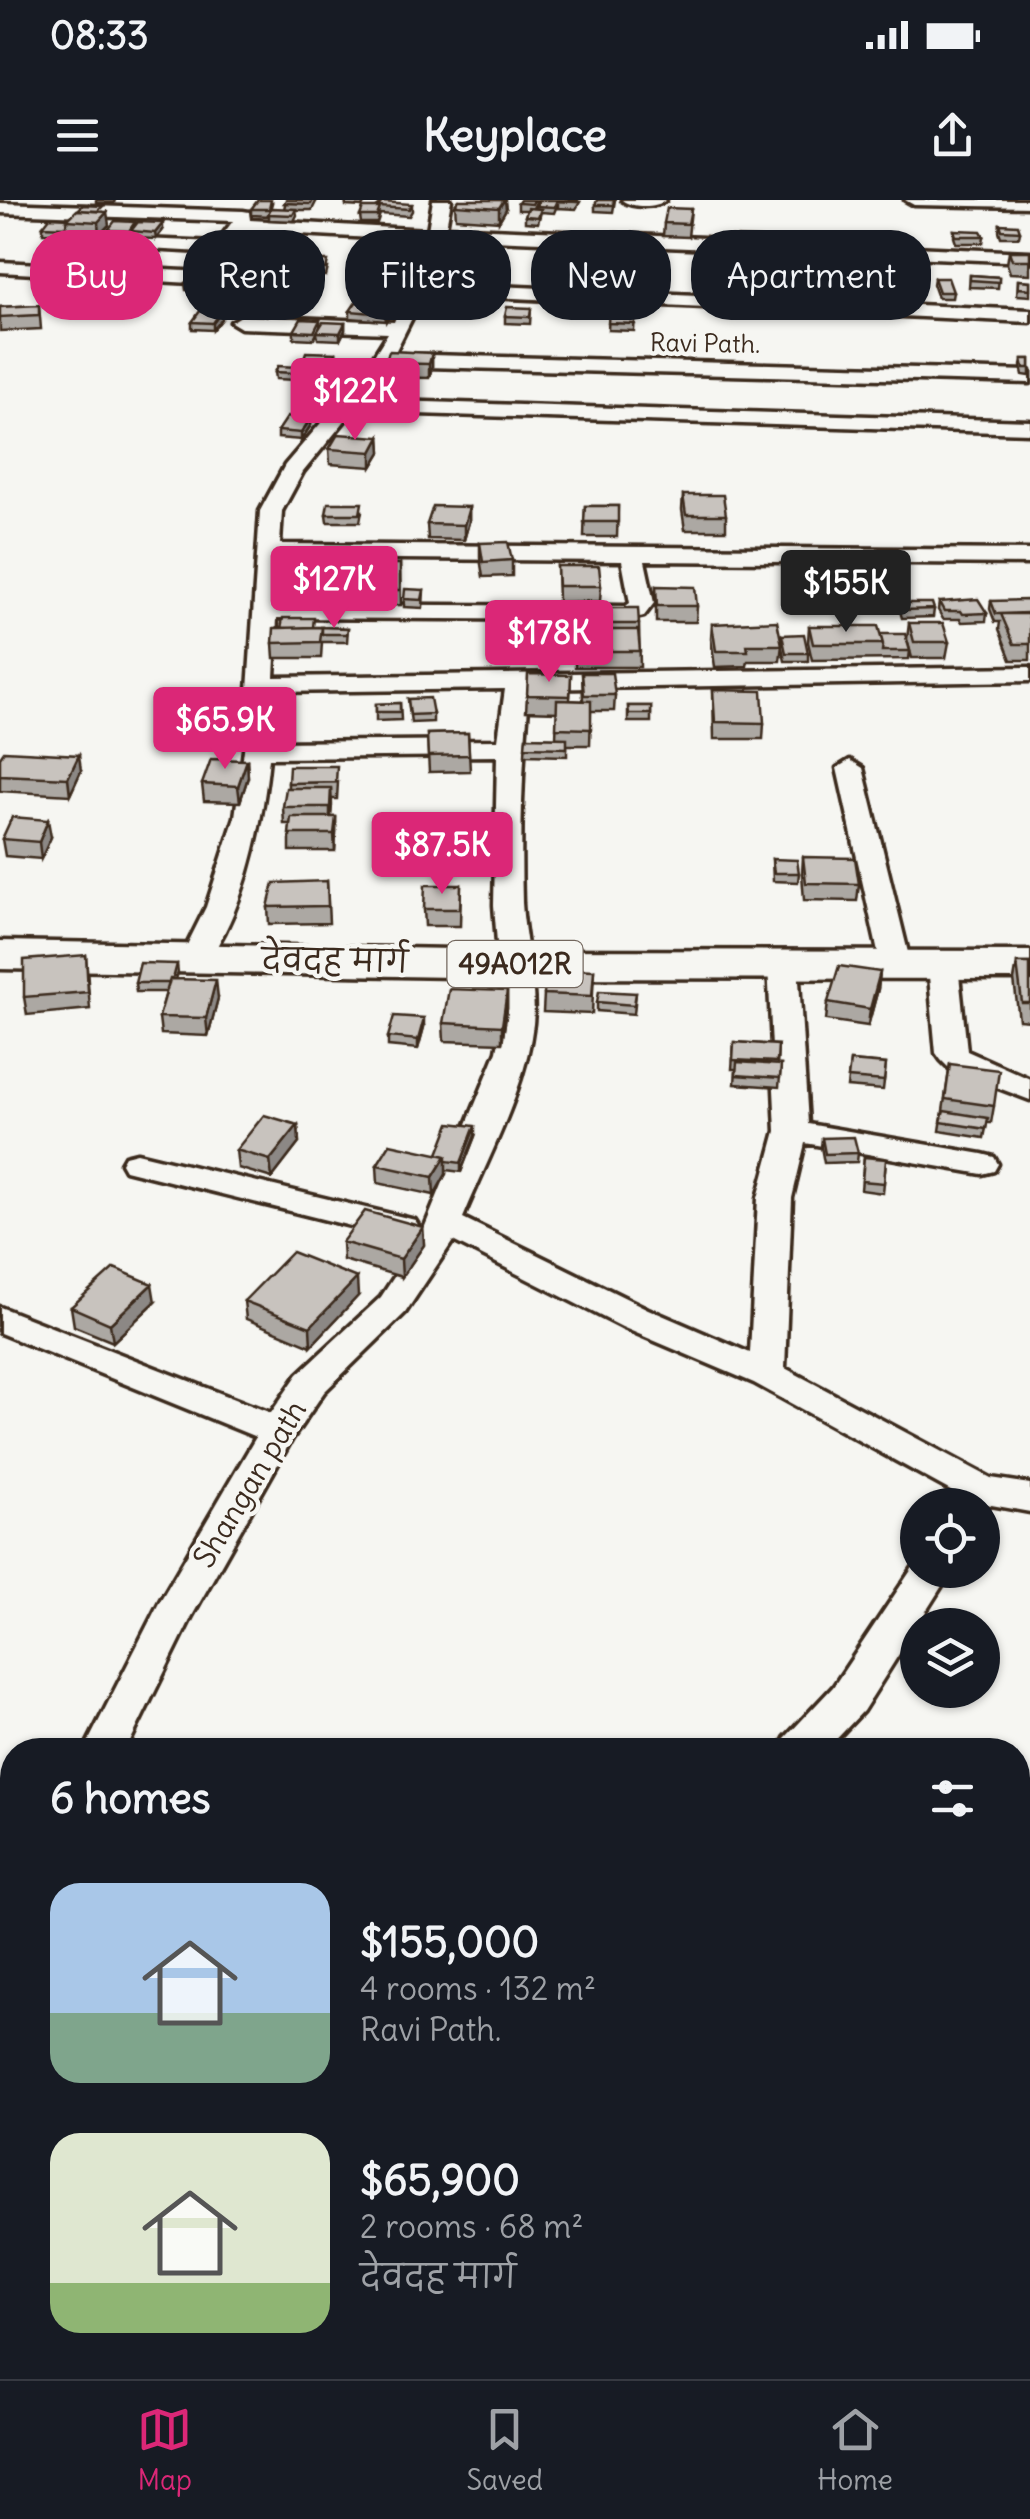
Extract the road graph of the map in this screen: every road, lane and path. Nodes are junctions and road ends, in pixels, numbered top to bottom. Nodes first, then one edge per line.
1 (442, 200) edge
2 (632, 200) edge
3 (657, 200) edge
4 (914, 200) edge
5 (1030, 202) edge
6 (0, 208) edge
7 (240, 225) junction
8 (349, 230) edge
9 (438, 230) edge
10 (511, 237) edge
11 (163, 245) edge
12 (1030, 257) edge
13 (0, 267) edge
14 (183, 277) edge
15 (511, 292) edge
16 (1030, 316) edge
17 (404, 320) edge
18 (241, 322) dead end
19 (401, 328) junction
20 (378, 360) junction
21 (1030, 377) edge
22 (347, 406) junction
23 (1030, 427) edge
24 (268, 551) junction
25 (632, 552) junction
26 (1030, 558) edge
27 (264, 611) junction
28 (1030, 674) edge
29 (518, 684) junction
30 (260, 685) junction
31 (510, 748) junction
32 (257, 750) junction
33 (850, 768) dead end
34 (3, 953) edge
35 (195, 959) junction
36 (510, 964) junction
37 (783, 964) junction
38 (1030, 964) edge
39 (896, 965) junction
40 (943, 966) junction
41 (1030, 1090) edge
42 (792, 1131) junction
43 (137, 1162) dead end
44 (982, 1164) dead end
45 (442, 1230) junction
46 (0, 1319) edge
47 (767, 1374) junction
48 (278, 1431) junction
49 (962, 1488) edge
50 (1000, 1498) edge
51 (1030, 1498) edge
52 (920, 1588) edge
53 (111, 1738) edge
54 (811, 1738) edge

1 - 9 street
2 - 3 street
4 - 5 street
6 - 7 street
7 - 8 street
7 - 11 street
10 - 12 street
13 - 14 street
15 - 16 street
17 - 19 street
18 - 19 street
19 - 20 street
20 - 21 street, Ravi Path.
20 - 22 street
22 - 23 street
22 - 24 street
24 - 25 street
24 - 27 street
25 - 26 street
25 - 27 street
27 - 30 street
28 - 29 street
29 - 30 street
29 - 31 street, Shangan path
30 - 32 street
31 - 32 street
31 - 36 street, Shangan path
32 - 35 street
33 - 39 street
34 - 35 main road, देवदह मार्ग / 49A012R
35 - 36 main road, देवदह मार्ग / 49A012R
36 - 37 main road, देवदह मार्ग / 49A012R
36 - 45 street, Shangan path
37 - 39 main road, देवदह मार्ग / 49A012R
37 - 42 street
38 - 40 main road, देवदह मार्ग / 49A012R
39 - 40 main road, देवदह मार्ग / 49A012R
40 - 41 street
42 - 44 street
42 - 47 street
43 - 45 street
45 - 47 street
45 - 48 street, Shangan path
46 - 48 street
47 - 49 street
48 - 53 street, Shangan path
50 - 51 street
52 - 54 street

